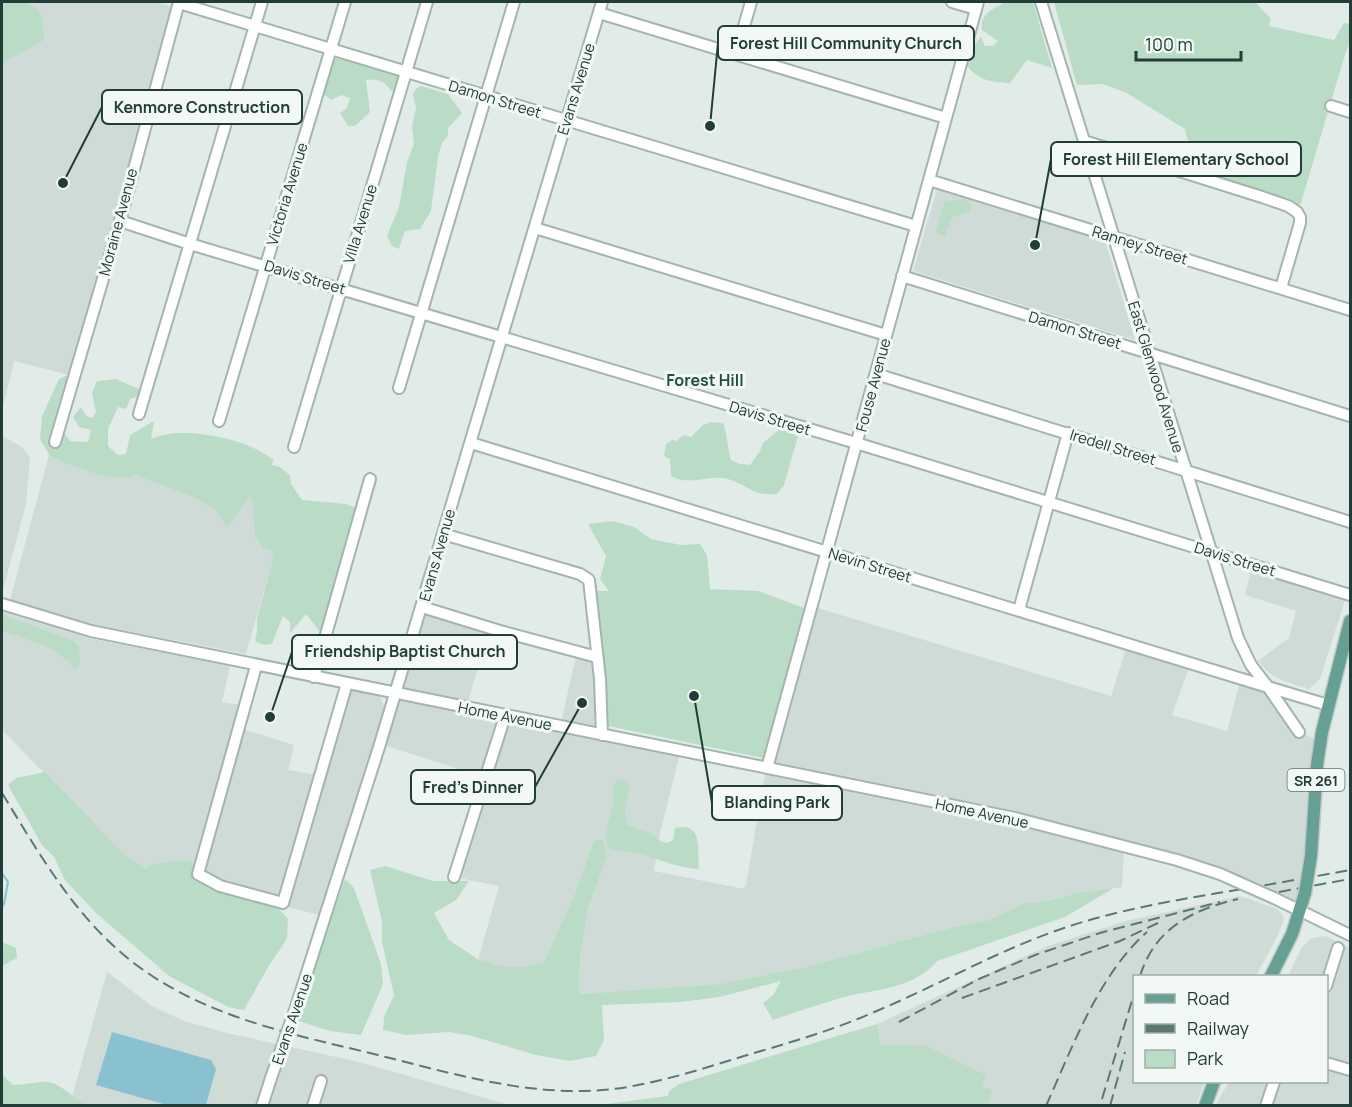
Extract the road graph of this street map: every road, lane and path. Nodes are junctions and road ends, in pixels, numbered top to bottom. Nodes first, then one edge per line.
1 (179, 2) edge
2 (262, 2) edge
3 (345, 2) edge
4 (427, 2) edge
5 (514, 2) edge
6 (602, 2) edge
7 (752, 2) edge
8 (952, 2) edge
9 (1041, 2) edge
10 (977, 5) edge
11 (599, 13) junction
12 (255, 26) junction
13 (330, 49) junction
14 (736, 54) junction
15 (406, 73) junction
16 (486, 97) junction
17 (1331, 106) dead end
18 (1350, 112) edge
19 (946, 118) junction
20 (567, 121) junction
21 (1084, 141) junction
22 (929, 180) junction
23 (120, 221) junction
24 (916, 226) junction
25 (535, 228) junction
26 (1113, 236) junction
27 (190, 244) junction
28 (267, 265) junction
29 (902, 276) junction
30 (341, 288) junction
31 (1281, 288) junction
32 (1350, 310) edge
33 (422, 312) junction
34 (886, 335) junction
35 (502, 337) junction
36 (1149, 353) junction
37 (876, 374) junction
38 (399, 388) dead end
39 (139, 414) dead end
40 (1350, 416) edge
41 (219, 421) dead end
42 (1068, 433) junction
43 (55, 442) dead end
44 (471, 443) junction
45 (856, 443) junction
46 (294, 447) dead end
47 (1185, 470) junction
48 (370, 479) dead end
49 (1050, 502) junction
50 (1350, 522) edge
51 (444, 534) junction
52 (826, 551) junction
53 (1211, 552) junction
54 (1350, 595) edge
55 (2, 604) edge
56 (422, 607) junction
57 (1019, 610) junction
58 (1350, 621) edge
59 (597, 657) junction
60 (256, 666) junction
61 (314, 677) junction
62 (347, 683) junction
63 (1268, 687) junction
64 (395, 694) junction
65 (1328, 705) junction
66 (505, 716) junction
67 (1299, 732) dead end
68 (602, 735) junction
69 (766, 768) junction
70 (454, 877) dead end
71 (1300, 909) junction
72 (1350, 935) edge
73 (1338, 948) dead end
74 (1272, 975) edge
75 (1328, 980) edge
76 (1328, 1063) edge
77 (1350, 1070) edge
78 (321, 1081) dead end
79 (1214, 1083) edge
80 (1274, 1083) edge
81 (262, 1106) edge
82 (314, 1106) edge
83 (1205, 1106) edge
84 (1266, 1106) edge

1 - 12 street, Damon Street
1 - 23 street, Moraine Avenue
2 - 12 street
3 - 13 street, Victoria Avenue
4 - 15 street, Villa Avenue
5 - 16 street
6 - 11 street, Evans Avenue
7 - 14 street
8 - 10 street
9 - 21 street, East Glenwood Avenue
10 - 19 street, Fouse Avenue
11 - 14 street
11 - 20 street, Evans Avenue
12 - 13 street, Damon Street
12 - 27 street
13 - 15 street, Damon Street
13 - 28 street, Victoria Avenue
14 - 19 street
15 - 16 street, Damon Street
15 - 30 street, Villa Avenue
16 - 20 street, Damon Street
16 - 33 street
17 - 18 street
19 - 22 street, Fouse Avenue
20 - 24 street, Damon Street
20 - 25 street, Evans Avenue
21 - 26 street, East Glenwood Avenue
21 - 31 street
22 - 24 street, Fouse Avenue
22 - 26 street, Ranney Street
23 - 27 street, Davis Street
23 - 43 street, Moraine Avenue
24 - 29 street, Fouse Avenue
25 - 34 street
25 - 35 street, Evans Avenue
26 - 31 street, Ranney Street
26 - 36 street, East Glenwood Avenue
27 - 28 street, Davis Street
27 - 39 street
28 - 30 street, Davis Street
28 - 41 street, Victoria Avenue
29 - 34 street, Fouse Avenue
29 - 36 street, Damon Street
30 - 33 street, Davis Street
30 - 46 street, Villa Avenue
31 - 32 street, Ranney Street
33 - 35 street, Davis Street
33 - 38 street
34 - 37 street, Fouse Avenue
35 - 44 street, Evans Avenue
35 - 45 street, Davis Street
36 - 40 street, Damon Street
36 - 47 street, East Glenwood Avenue
37 - 42 street, Iredell Street
37 - 45 street, Fouse Avenue
42 - 47 street, Iredell Street
42 - 49 street
44 - 51 street, Evans Avenue
44 - 52 street, Nevin Street
45 - 49 street, Davis Street
45 - 52 street, Fouse Avenue
47 - 50 street, Iredell Street
47 - 53 street, East Glenwood Avenue
48 - 61 street
49 - 53 street, Davis Street
49 - 57 street
51 - 56 street, Evans Avenue
51 - 59 street
52 - 57 street, Nevin Street
52 - 69 street, Fouse Avenue
53 - 54 street, Davis Street
53 - 63 street, East Glenwood Avenue
55 - 60 street, Home Avenue
56 - 59 street
56 - 64 street, Evans Avenue
57 - 63 street, Nevin Street
58 - 65 main road, SR 261
59 - 68 street
60 - 61 street, Home Avenue
60 - 62 street
61 - 62 street, Home Avenue
62 - 64 street, Home Avenue
63 - 65 street
63 - 67 street, East Glenwood Avenue
64 - 66 street, Home Avenue
64 - 81 street, Evans Avenue, bridge
65 - 71 main road, SR 261, bridge
66 - 68 street, Home Avenue
66 - 70 street
68 - 69 street, Home Avenue
69 - 71 street, Home Avenue, bridge
71 - 72 street, Home Avenue
71 - 74 main road, SR 261
73 - 75 street
76 - 77 street
78 - 82 street
79 - 83 main road
80 - 84 street

